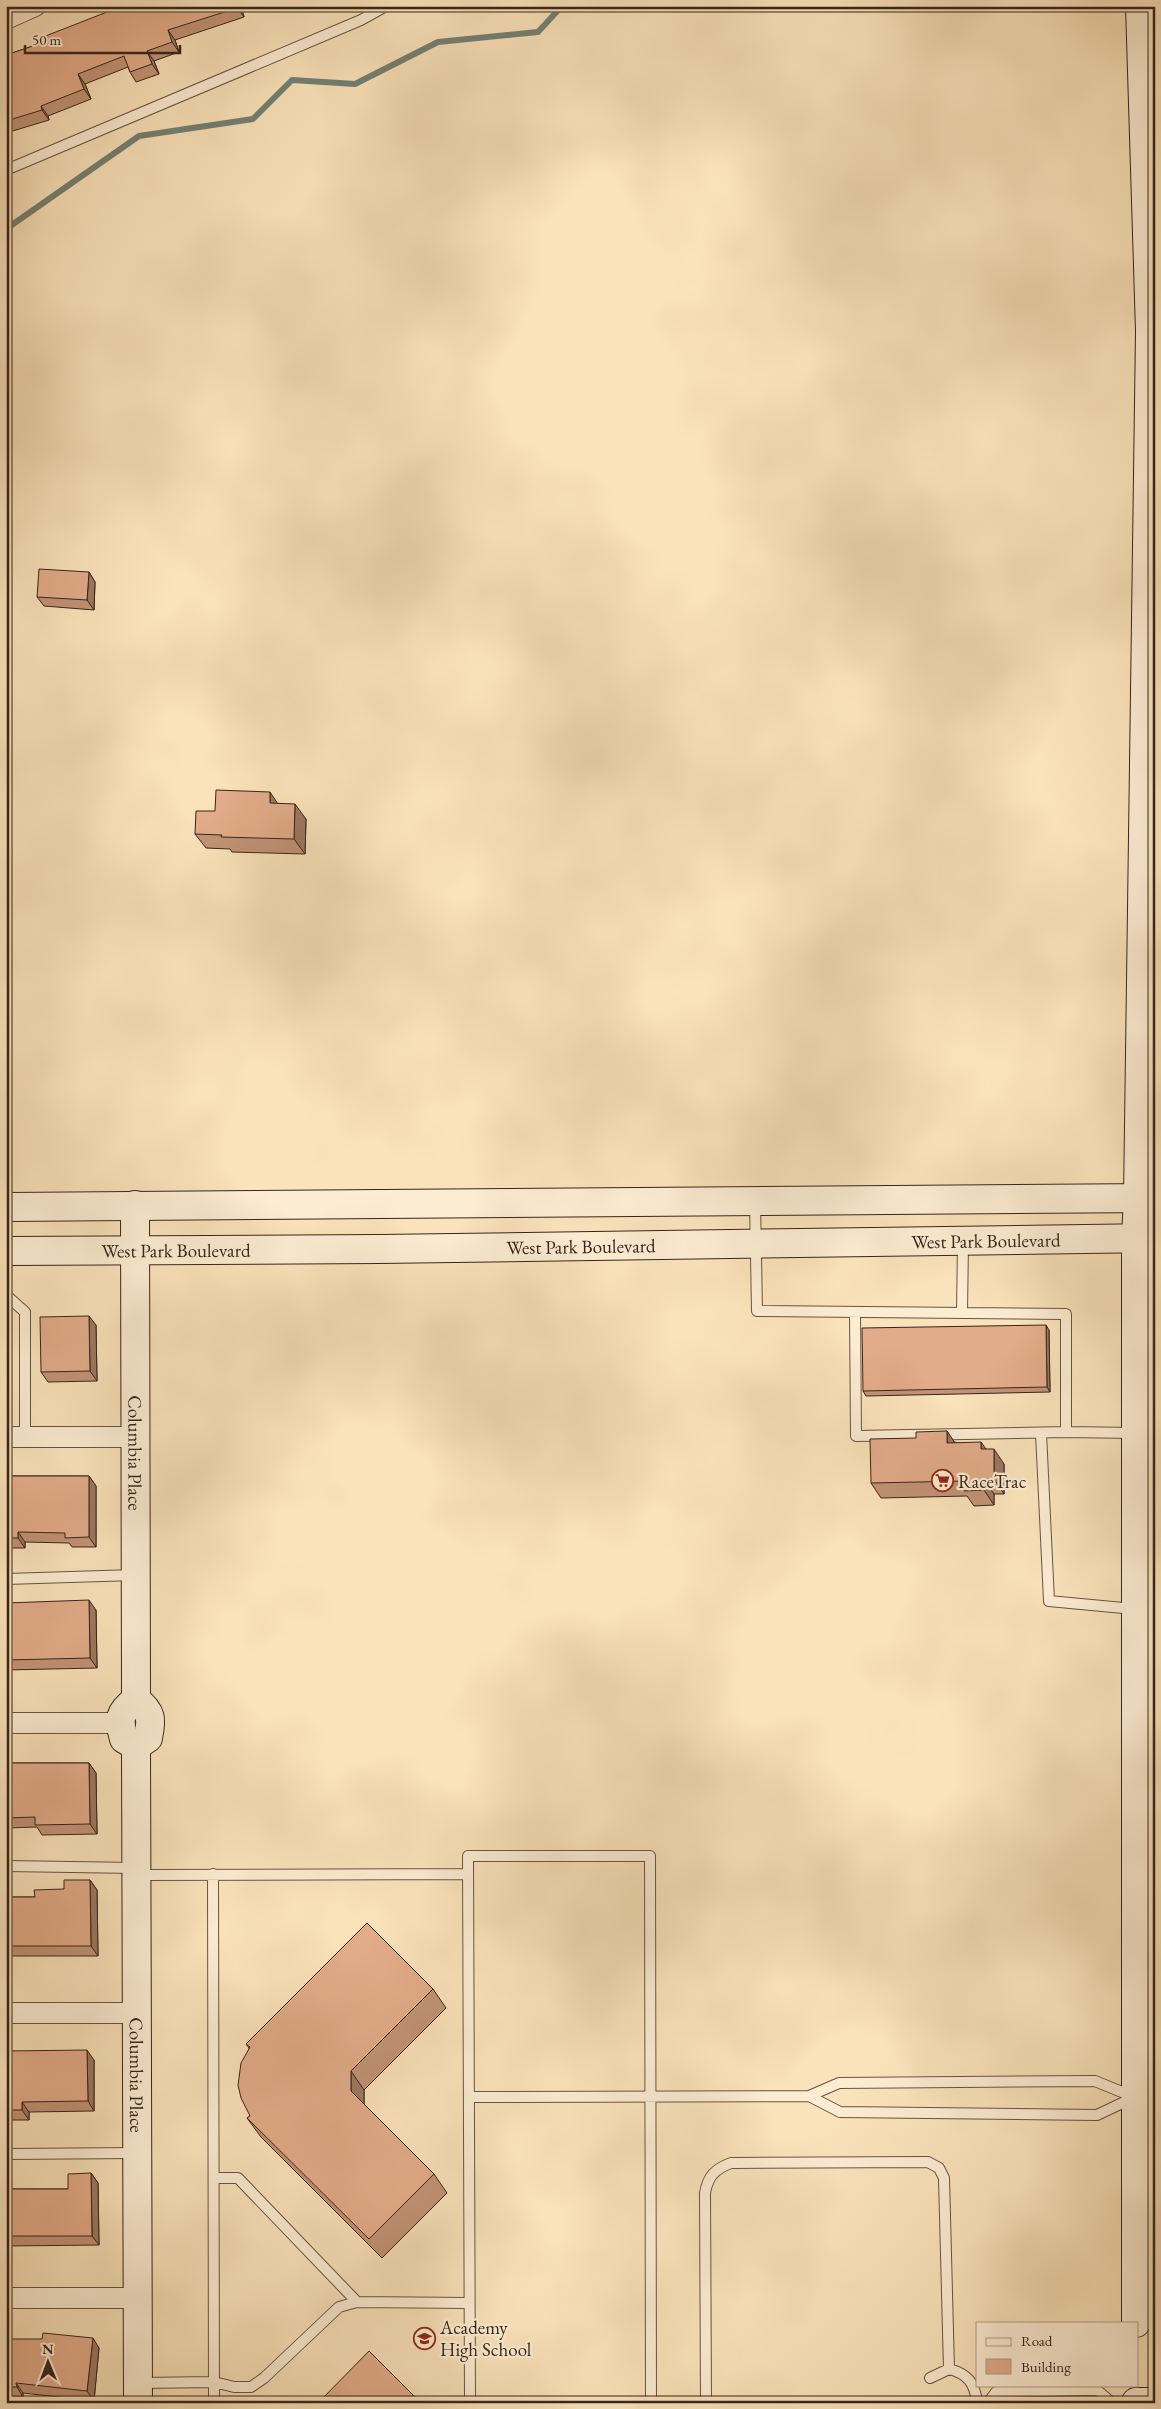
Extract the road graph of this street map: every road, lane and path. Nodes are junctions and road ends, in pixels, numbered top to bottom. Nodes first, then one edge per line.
1 (35, 6) edge
2 (386, 6) edge
3 (1140, 6) edge
4 (6, 19) edge
5 (6, 170) edge
6 (1151, 196) edge
7 (1150, 728) edge
8 (1146, 1198) edge
9 (755, 1202) junction
10 (135, 1205) junction
11 (6, 1207) edge
12 (1145, 1238) edge
13 (963, 1241) junction
14 (756, 1245) junction
15 (136, 1250) junction
16 (6, 1251) edge
17 (6, 1295) edge
18 (855, 1312) junction
19 (962, 1313) junction
20 (1066, 1432) junction
21 (1136, 1432) junction
22 (1041, 1433) junction
23 (16, 1437) edge
24 (136, 1437) junction
25 (136, 1575) junction
26 (6, 1579) edge
27 (1145, 1609) edge
28 (136, 1700) junction
29 (6, 1723) edge
30 (119, 1723) junction
31 (136, 1746) junction
32 (6, 1866) edge
33 (137, 1872) junction
34 (212, 1874) junction
35 (468, 1874) junction
36 (6, 2013) edge
37 (137, 2013) junction
38 (650, 2096) junction
39 (809, 2096) junction
40 (469, 2097) junction
41 (1145, 2097) edge
42 (137, 2153) junction
43 (6, 2154) edge
44 (214, 2178) junction
45 (6, 2298) edge
46 (138, 2298) junction
47 (357, 2302) junction
48 (469, 2303) junction
49 (1136, 2322) edge
50 (949, 2369) junction
51 (930, 2378) dead end
52 (214, 2382) junction
53 (1136, 2386) edge
54 (138, 2393) edge
55 (1136, 2402) edge
56 (1155, 2402) edge
57 (214, 2403) edge
58 (470, 2403) edge
59 (651, 2403) edge
60 (706, 2403) edge
61 (977, 2403) edge
62 (988, 2403) edge
63 (1112, 2403) edge
64 (1125, 2403) edge

1 - 4 street
2 - 5 lane
3 - 6 main road
6 - 7 main road
7 - 8 main road
8 - 9 main road
8 - 12 main road
9 - 10 main road
9 - 14 lane
10 - 11 main road
10 - 15 main road, Columbia Place
12 - 13 main road, West Park Boulevard
12 - 21 main road
13 - 14 main road, West Park Boulevard
13 - 19 lane
14 - 15 main road, West Park Boulevard
14 - 18 lane
15 - 16 main road, West Park Boulevard
15 - 24 main road, Columbia Place
17 - 23 lane
18 - 19 lane
18 - 22 lane
19 - 20 lane
20 - 21 lane
20 - 22 lane
21 - 27 main road
22 - 27 lane
23 - 24 street
24 - 25 main road, Columbia Place
25 - 26 lane
25 - 28 main road, Columbia Place
27 - 41 main road
28 - 30 main road
28 - 31 main road
29 - 30 street
30 - 31 main road
31 - 33 main road, Columbia Place
32 - 33 lane
33 - 34 lane
33 - 37 main road, Columbia Place
34 - 35 lane
34 - 44 lane
35 - 38 lane
35 - 40 lane
36 - 37 street
37 - 42 main road, Columbia Place
38 - 39 lane
38 - 40 lane
38 - 59 lane
39 - 41 lane
39 - 41 lane
40 - 48 lane
41 - 49 main road
42 - 43 lane
42 - 46 main road, Columbia Place
44 - 47 lane
44 - 52 lane
45 - 46 street
46 - 54 main road, Columbia Place
47 - 48 lane
47 - 52 lane
48 - 58 lane
50 - 51 lane
50 - 60 lane
50 - 61 lane
52 - 54 lane
52 - 57 lane
53 - 55 main road
55 - 56 main road
55 - 64 lane
62 - 63 lane

